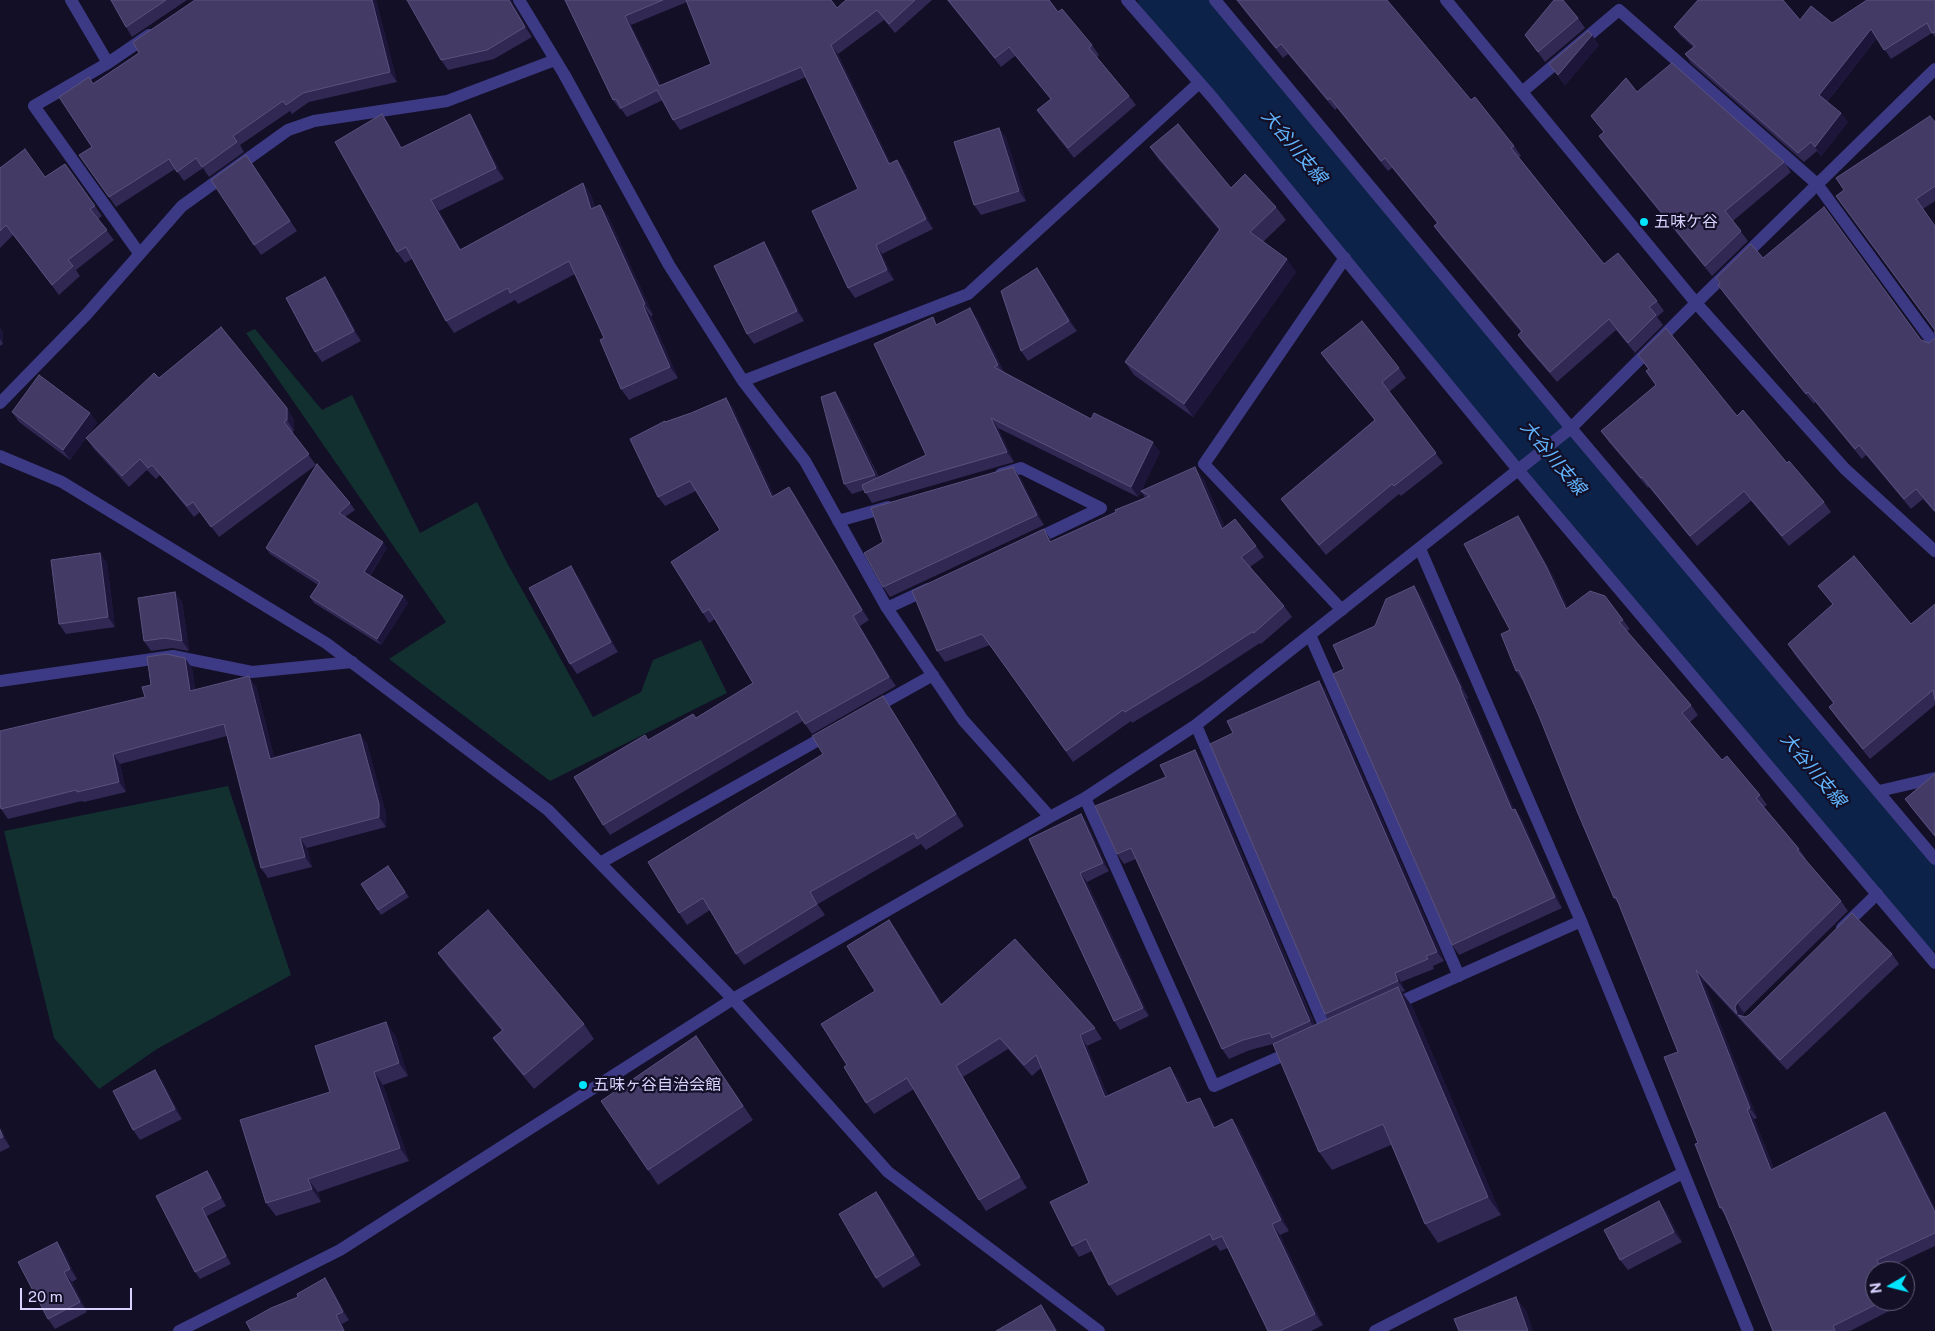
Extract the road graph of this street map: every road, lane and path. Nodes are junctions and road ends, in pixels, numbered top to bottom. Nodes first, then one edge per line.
1 (71, 0) edge
2 (519, 0) edge
3 (1127, 0) edge
4 (1215, 0) edge
5 (1446, 0) edge
6 (162, 26) edge
7 (555, 60) junction
8 (108, 63) junction
9 (1935, 69) edge
10 (1200, 83) junction
11 (1522, 92) junction
12 (1817, 184) junction
13 (140, 252) junction
14 (1344, 258) junction
15 (1696, 303) junction
16 (1935, 345) edge
17 (743, 381) junction
18 (0, 403) edge
19 (1571, 428) junction
20 (0, 456) edge
21 (1519, 471) junction
22 (985, 479) edge
23 (902, 503) edge
24 (838, 521) junction
25 (1021, 546) edge
26 (1420, 549) junction
27 (1935, 551) edge
28 (941, 583) edge
29 (887, 608) junction
30 (1342, 610) junction
31 (1310, 635) junction
32 (352, 662) junction
33 (933, 675) junction
34 (0, 682) edge
35 (865, 714) edge
36 (1196, 725) junction
37 (839, 728) edge
38 (1935, 778) edge
39 (1879, 792) junction
40 (1086, 798) junction
41 (1050, 817) junction
42 (1935, 859) edge
43 (600, 863) junction
44 (1877, 894) junction
45 (1581, 920) junction
46 (1834, 936) edge
47 (1935, 963) edge
48 (1459, 976) junction
49 (733, 999) junction
50 (1381, 1011) edge
51 (1328, 1035) edge
52 (1302, 1047) edge
53 (1683, 1173) junction
54 (179, 1331) edge
55 (1099, 1331) edge
56 (1375, 1331) edge
57 (1748, 1331) edge

1 - 8 street
2 - 7 street
3 - 10 street
4 - 19 street
5 - 11 street
6 - 8 street
7 - 13 street
7 - 17 street
8 - 13 street
9 - 12 street
10 - 14 street
10 - 17 street
11 - 12 street
11 - 15 street
12 - 15 street
12 - 16 street
13 - 18 street
14 - 21 street
14 - 30 street
15 - 19 street
15 - 27 street
17 - 24 street
19 - 21 street
19 - 39 street
20 - 32 street
21 - 26 street
21 - 44 street
22 - 25 street
23 - 24 street
24 - 29 street
26 - 30 street
26 - 45 street
28 - 29 street
29 - 33 street
30 - 31 street
31 - 36 street
31 - 48 street
32 - 34 street
32 - 43 street
33 - 35 street
33 - 41 street
36 - 40 street
36 - 51 street
37 - 43 street
38 - 39 street
39 - 42 street
40 - 41 street
40 - 52 street
41 - 49 street
43 - 49 street
44 - 46 street
44 - 47 street
45 - 48 street
45 - 53 street
48 - 50 street
49 - 54 street
49 - 55 street
53 - 56 street
53 - 57 street

